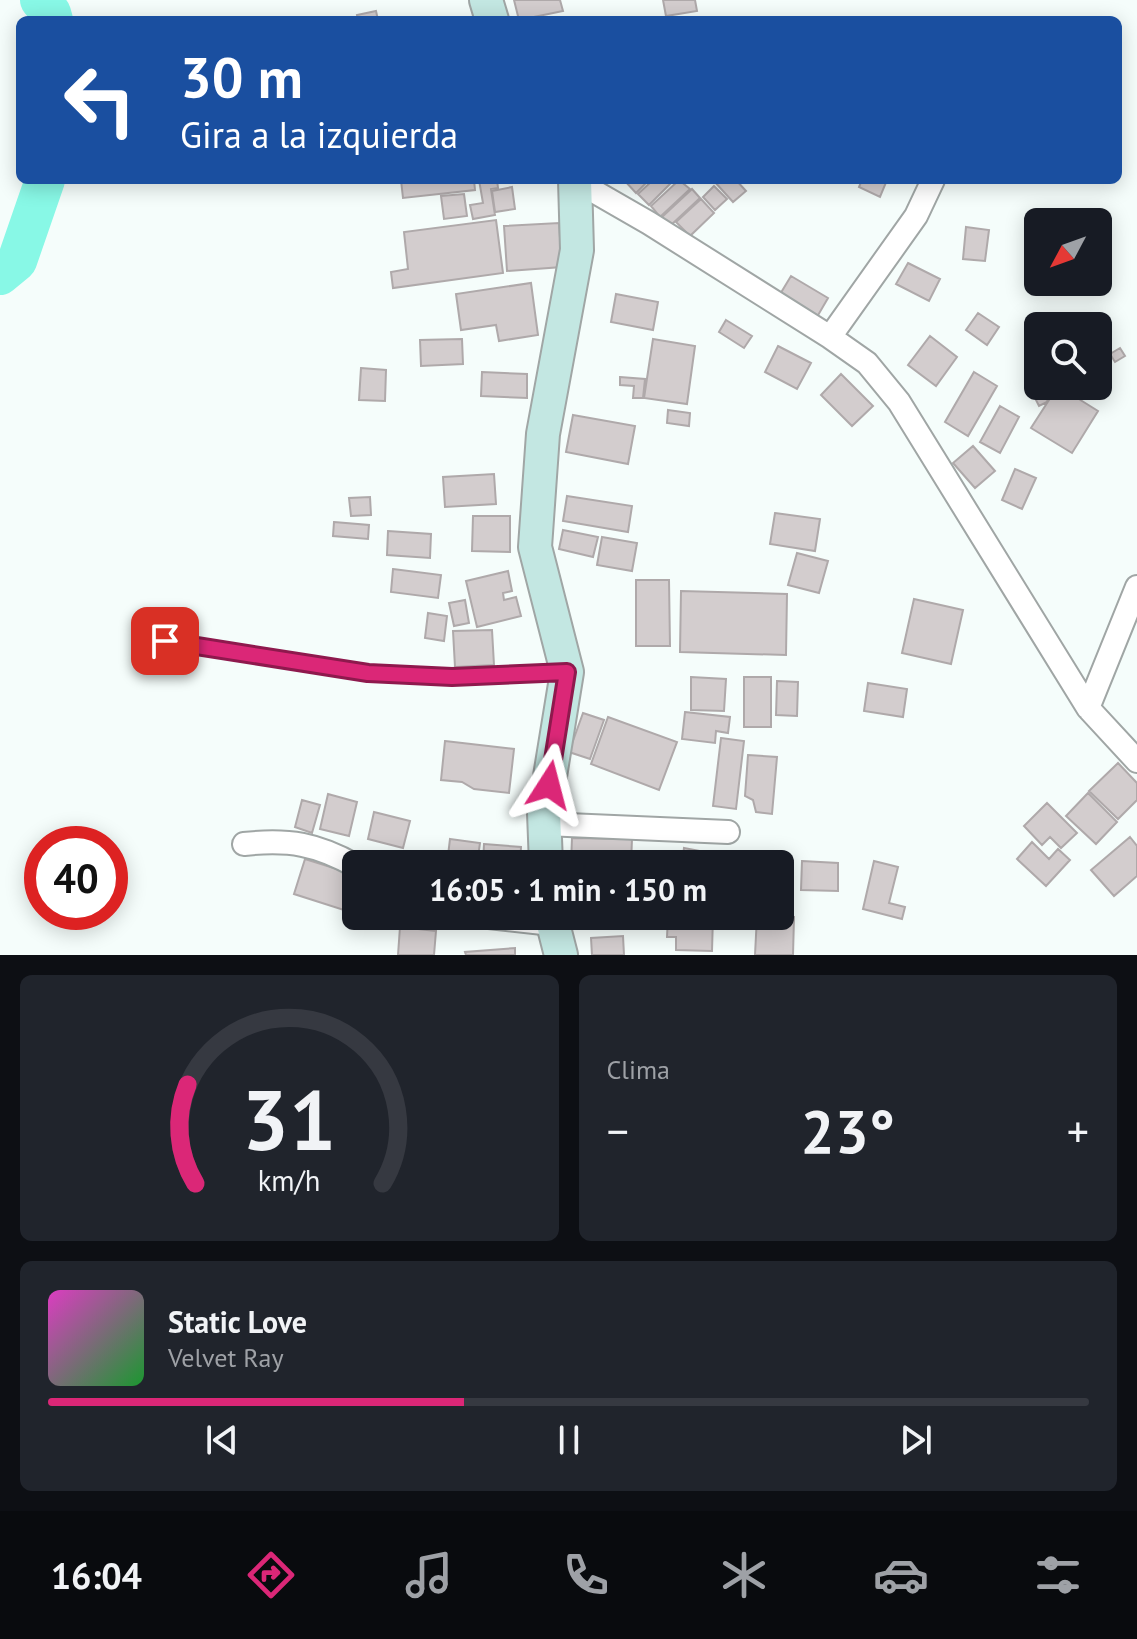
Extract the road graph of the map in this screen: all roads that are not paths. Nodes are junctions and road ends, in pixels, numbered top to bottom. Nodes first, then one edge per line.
1 (575, 184) edge
2 (580, 184) edge
3 (931, 184) edge
4 (830, 337) junction
5 (1137, 587) edge
6 (165, 641) dead end
7 (567, 672) junction
8 (1088, 708) junction
9 (1137, 761) edge
10 (545, 824) junction
11 (728, 832) dead end
12 (244, 844) dead end
13 (546, 850) edge
14 (342, 858) edge
15 (554, 930) edge
16 (561, 955) edge

1 - 7 street
2 - 4 street
3 - 4 street
4 - 8 street
5 - 8 street
6 - 7 lane
7 - 10 street
8 - 9 street
10 - 11 street
10 - 13 street
12 - 14 street
15 - 16 street

